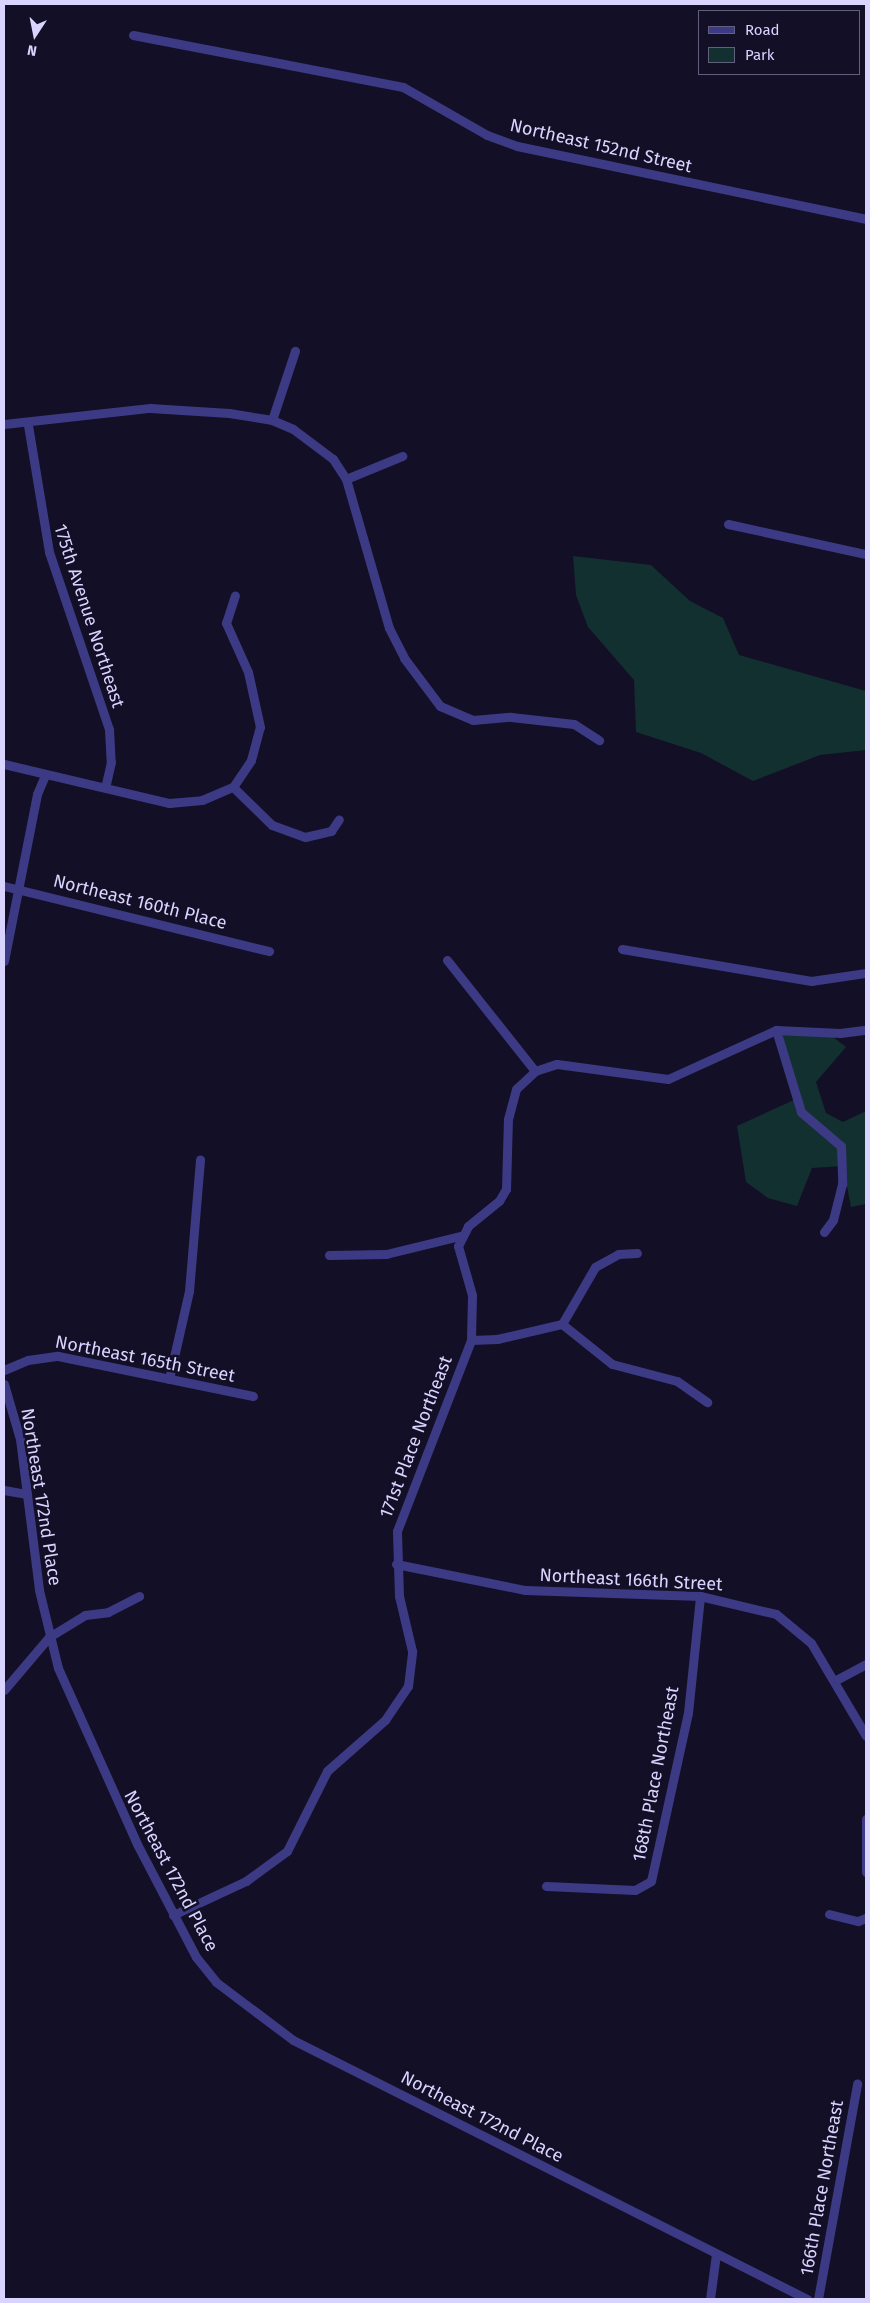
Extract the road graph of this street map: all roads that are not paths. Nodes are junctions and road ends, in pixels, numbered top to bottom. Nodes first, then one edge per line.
1 (133, 35) dead end
2 (866, 219) edge
3 (295, 351) dead end
4 (272, 420) junction
5 (4, 424) edge
6 (28, 425) junction
7 (402, 456) dead end
8 (346, 479) junction
9 (728, 524) dead end
10 (866, 554) edge
11 (235, 595) dead end
12 (599, 740) dead end
13 (4, 764) edge
14 (45, 775) junction
15 (105, 787) junction
16 (232, 787) junction
17 (339, 819) dead end
18 (4, 886) edge
19 (17, 889) junction
20 (622, 949) dead end
21 (269, 951) dead end
22 (447, 960) dead end
23 (4, 961) edge
24 (866, 973) edge
25 (776, 1030) junction
26 (866, 1030) edge
27 (535, 1072) junction
28 (200, 1159) dead end
29 (824, 1232) dead end
30 (460, 1236) junction
31 (637, 1253) dead end
32 (329, 1255) dead end
33 (562, 1324) junction
34 (471, 1340) junction
35 (4, 1370) edge
36 (170, 1379) junction
37 (4, 1384) edge
38 (253, 1396) dead end
39 (707, 1402) dead end
40 (4, 1490) edge
41 (26, 1494) junction
42 (396, 1564) junction
43 (139, 1596) dead end
44 (700, 1596) junction
45 (49, 1637) junction
46 (866, 1664) edge
47 (836, 1680) junction
48 (4, 1690) edge
49 (866, 1736) edge
50 (866, 1820) edge
51 (866, 1872) edge
52 (546, 1886) dead end
53 (829, 1914) dead end
54 (173, 1915) junction
55 (866, 1918) edge
56 (857, 2084) dead end
57 (716, 2254) junction
58 (710, 2299) edge
59 (807, 2299) edge
60 (818, 2299) edge

1 - 2 street, Northeast 152nd Street
3 - 4 street
4 - 6 street
4 - 8 street
5 - 6 street
6 - 15 street, 175th Avenue Northeast
7 - 8 street
8 - 12 street
9 - 10 street
11 - 16 street
13 - 14 street
14 - 15 street
14 - 19 street
15 - 16 street
16 - 17 street
18 - 19 street, Northeast 160th Place
19 - 21 street, Northeast 160th Place
19 - 23 street
20 - 24 street
22 - 27 street
25 - 26 street
25 - 27 street
25 - 29 street
27 - 30 street
28 - 36 street
30 - 32 street
30 - 34 street, 171st Place Northeast
31 - 33 street
33 - 34 street
33 - 39 street
34 - 42 street, 171st Place Northeast
35 - 36 street, Northeast 165th Street
36 - 38 street, Northeast 165th Street
37 - 41 street, Northeast 172nd Place
40 - 41 street
41 - 45 street, Northeast 172nd Place
42 - 44 street, Northeast 166th Street
42 - 54 street, 171st Place Northeast
43 - 45 street
44 - 47 street, Northeast 166th Street
44 - 52 street, 168th Place Northeast
45 - 48 street
45 - 54 street, Northeast 172nd Place
46 - 47 street
47 - 49 street, Northeast 166th Street
50 - 51 street
53 - 55 street
54 - 57 street, Northeast 172nd Place
56 - 60 street, 166th Place Northeast
57 - 58 street
57 - 59 street, Northeast 172nd Place

